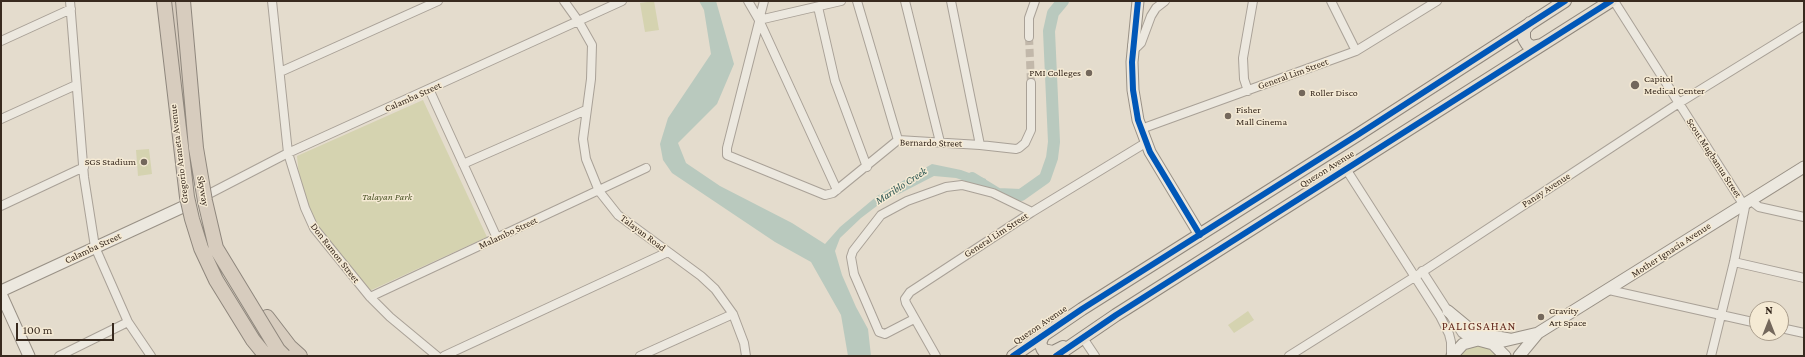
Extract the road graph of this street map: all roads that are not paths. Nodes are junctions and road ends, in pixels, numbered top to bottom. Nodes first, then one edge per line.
1 (163, 1) edge
2 (172, 1) edge
3 (184, 1) edge
4 (272, 1) edge
5 (438, 1) edge
6 (564, 1) edge
7 (622, 1) edge
8 (748, 1) edge
9 (764, 1) edge
10 (841, 1) edge
11 (857, 1) edge
12 (905, 1) edge
13 (951, 1) edge
14 (1036, 1) edge
15 (1138, 1) edge
16 (1164, 1) edge
17 (1253, 1) edge
18 (1331, 1) edge
19 (1437, 1) edge
20 (1565, 1) edge
21 (1610, 1) edge
22 (1614, 1) edge
23 (71, 5) edge
24 (818, 7) junction
25 (759, 21) junction
26 (579, 22) junction
27 (1531, 22) junction
28 (1804, 26) edge
29 (1029, 38) tunnel mouth
30 (1505, 39) junction
31 (1, 41) edge
32 (1544, 43) junction
33 (1132, 46) junction
34 (1356, 51) junction
35 (1518, 59) junction
36 (280, 72) junction
37 (1031, 82) tunnel mouth
38 (76, 85) junction
39 (429, 89) junction
40 (1248, 91) junction
41 (1679, 103) junction
42 (586, 110) junction
43 (1, 119) edge
44 (1141, 129) junction
45 (898, 140) junction
46 (940, 142) junction
47 (1147, 142) junction
48 (980, 145) junction
49 (288, 153) junction
50 (463, 164) junction
51 (84, 167) junction
52 (867, 167) junction
53 (1804, 167) edge
54 (646, 168) dead end
55 (1346, 169) junction
56 (837, 190) junction
57 (599, 191) junction
58 (205, 196) junction
59 (1747, 202) junction
60 (1, 206) edge
61 (190, 206) junction
62 (1032, 212) junction
63 (1804, 217) edge
64 (1203, 233) junction
65 (497, 238) junction
66 (216, 246) junction
67 (95, 247) junction
68 (668, 252) junction
69 (1734, 262) junction
70 (1419, 274) junction
71 (1804, 278) edge
72 (1609, 290) junction
73 (1, 291) edge
74 (220, 292) joint
75 (1, 294) edge
76 (370, 297) junction
77 (1448, 311) junction
78 (733, 314) junction
79 (1721, 315) junction
80 (263, 316) junction
81 (914, 319) junction
82 (1749, 321) edge
83 (128, 322) junction
84 (1789, 330) edge
85 (1538, 333) junction
86 (1804, 333) edge
87 (1043, 336) junction
88 (1087, 336) junction
89 (1510, 340) junction
90 (1472, 341) junction
91 (1489, 342) junction
92 (1530, 342) junction
93 (29, 356) edge
94 (59, 356) edge
95 (151, 356) edge
96 (267, 356) edge
97 (284, 356) edge
98 (291, 356) edge
99 (300, 356) edge
100 (437, 356) edge
101 (444, 356) edge
102 (640, 356) edge
103 (746, 356) edge
104 (936, 356) edge
105 (1012, 356) edge
106 (1056, 356) edge
107 (1095, 356) edge
108 (1289, 356) edge
109 (1452, 356) edge
110 (1505, 356) edge
111 (1519, 356) edge
112 (1529, 356) edge
113 (1711, 356) edge

1 - 61 main road, Gregorio Araneta Avenue
1 - 96 highway, Skyway, bridge
2 - 61 highway
3 - 58 main road, Gregorio Araneta Avenue
3 - 80 highway, Skyway, bridge
4 - 36 street, Don Ramon Street
5 - 36 street
6 - 26 street, Talayan Road
7 - 26 street, Calamba Street
8 - 25 street
9 - 25 street
10 - 24 street
11 - 45 street
12 - 46 street
13 - 48 street
14 - 29 street
15 - 33 street
16 - 33 street
17 - 40 street
18 - 34 street
19 - 34 street, General Lim Street
20 - 27 main road, Quezon Avenue
21 - 32 main road, Quezon Avenue
22 - 41 street, Scout Magbanua Street
23 - 31 street
23 - 38 street
24 - 25 street
24 - 52 street
25 - 56 street
25 - 56 street, Bernardo Street
26 - 39 street, Calamba Street
26 - 42 street, Talayan Road
27 - 30 main road, Quezon Avenue
27 - 32 main road
28 - 41 street, Panay Avenue
30 - 35 main road
30 - 64 main road, Quezon Avenue
32 - 35 main road, Quezon Avenue
33 - 44 street
34 - 40 street, General Lim Street
35 - 55 main road, Quezon Avenue
36 - 49 street, Don Ramon Street
37 - 48 street, Bernardo Street
38 - 43 street
38 - 51 street
39 - 49 street, Calamba Street
39 - 50 street
40 - 44 street, General Lim Street
41 - 59 street, Scout Magbanua Street
41 - 70 street, Panay Avenue
42 - 50 street
42 - 57 street, Talayan Road
44 - 47 street
45 - 46 street, Bernardo Street
45 - 52 street, Bernardo Street
46 - 48 street, Bernardo Street
47 - 62 street, General Lim Street
47 - 64 street
49 - 58 street, Calamba Street
49 - 76 street, Don Ramon Street
50 - 65 street
51 - 60 street
51 - 67 street
52 - 56 street, Bernardo Street
53 - 59 street, Mother Ignacia Avenue
54 - 57 street, Malambo Street
55 - 70 street
55 - 88 main road, Quezon Avenue
57 - 65 street, Malambo Street
57 - 68 street, Talayan Road
58 - 66 main road, Gregorio Araneta Avenue
59 - 63 street
59 - 69 street, Scout Magbanua Street
59 - 72 street, Mother Ignacia Avenue
61 - 67 street, Calamba Street
61 - 74 highway
62 - 81 street, General Lim Street
62 - 81 street
64 - 87 main road, Quezon Avenue
65 - 76 street, Malambo Street
66 - 80 highway
66 - 97 main road, Gregorio Araneta Avenue
67 - 73 street, Calamba Street
67 - 83 street
68 - 78 street, Talayan Road
68 - 101 street
69 - 71 street
69 - 79 street, Scout Magbanua Street
70 - 77 street
70 - 108 street, Panay Avenue
70 - 109 street
72 - 79 street
72 - 85 street, Mother Ignacia Avenue
74 - 96 main road
75 - 93 street
76 - 100 street, Don Ramon Street
77 - 89 street
77 - 90 street
78 - 102 street
78 - 103 street, Talayan Road
79 - 82 street
79 - 113 street, Scout Magbanua Street
80 - 97 highway, bridge
80 - 98 highway, Skyway, bridge
80 - 99 highway
81 - 104 street, General Lim Street
83 - 94 street
83 - 95 street
84 - 86 street
85 - 89 street, Mother Ignacia Avenue
85 - 92 street, Mother Ignacia Avenue
87 - 88 main road
87 - 105 main road, Quezon Avenue
88 - 106 main road, Quezon Avenue
88 - 107 street
89 - 91 street, Mother Ignacia Avenue
90 - 91 street, Mother Ignacia Avenue
90 - 109 street
91 - 110 street
92 - 111 street, Mother Ignacia Avenue
92 - 112 street

